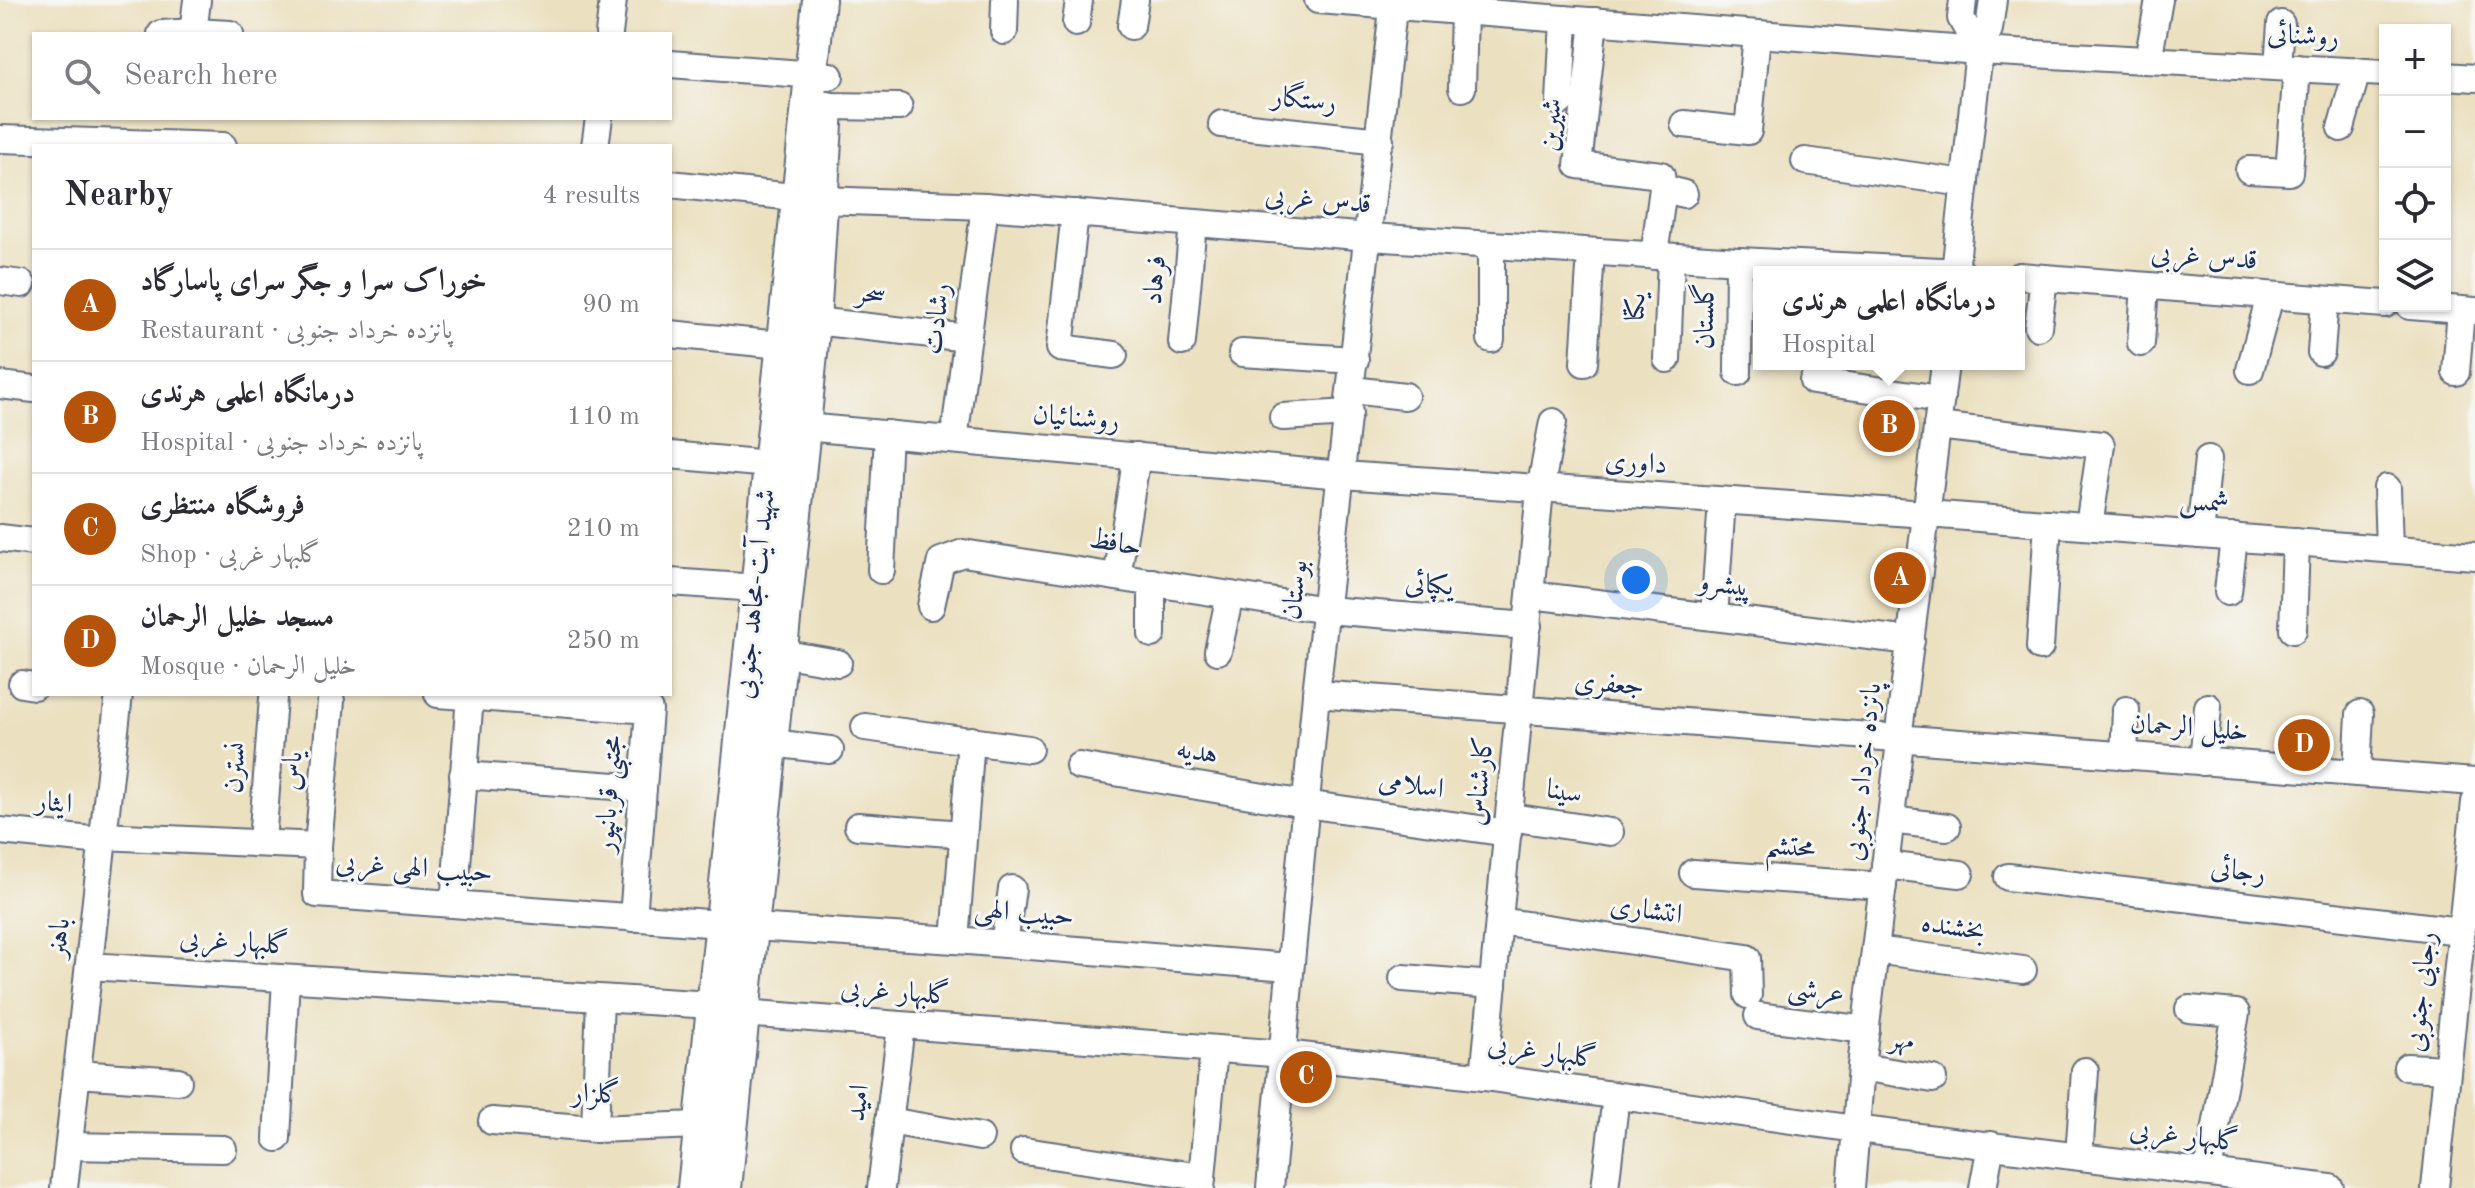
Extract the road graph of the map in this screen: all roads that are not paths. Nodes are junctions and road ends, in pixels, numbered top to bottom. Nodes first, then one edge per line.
1 (197, 0) edge
2 (613, 0) edge
3 (819, 0) edge
4 (837, 0) edge
5 (1005, 0) edge
6 (1135, 0) edge
7 (1318, 0) edge
8 (1963, 0) edge
9 (1993, 0) edge
10 (2159, 0) edge
11 (1394, 3) edge
12 (1464, 11) junction
13 (1564, 19) junction
14 (1594, 21) junction
15 (2281, 24) dead end
16 (1131, 26) dead end
17 (1004, 31) dead end
18 (194, 32) edge
19 (609, 32) edge
20 (1757, 34) junction
21 (1979, 51) junction
22 (2148, 60) junction
23 (672, 64) edge
24 (2288, 68) junction
25 (2357, 71) junction
26 (2379, 73) edge
27 (2451, 76) edge
28 (2475, 78) edge
29 (822, 86) junction
30 (1462, 88) dead end
31 (1560, 102) dead end
32 (899, 107) dead end
33 (599, 120) edge
34 (1222, 124) dead end
35 (1684, 124) dead end
36 (2341, 128) dead end
37 (182, 136) edge
38 (0, 139) edge
39 (1380, 141) junction
40 (215, 144) edge
41 (595, 144) edge
42 (1805, 161) dead end
43 (2249, 170) dead end
44 (1965, 183) junction
45 (672, 184) edge
46 (1674, 191) joint
47 (810, 198) junction
48 (985, 206) junction
49 (1075, 213) junction
50 (1193, 223) junction
51 (1370, 237) junction
52 (1491, 245) junction
53 (1591, 252) junction
54 (1662, 256) junction
55 (1739, 261) junction
56 (1838, 266) edge
57 (1958, 266) edge
58 (2031, 277) edge
59 (2145, 286) junction
60 (2270, 296) junction
61 (2325, 300) junction
62 (2379, 304) edge
63 (2468, 310) edge
64 (814, 321) junction
65 (2038, 327) dead end
66 (672, 334) edge
67 (968, 338) junction
68 (1491, 339) dead end
69 (1182, 342) dead end
70 (2141, 343) dead end
71 (781, 345) junction
72 (2321, 352) dead end
73 (1242, 353) dead end
74 (1114, 355) dead end
75 (1667, 359) dead end
76 (1355, 360) junction
77 (1584, 363) dead end
78 (1944, 370) edge
79 (2250, 370) dead end
80 (1738, 372) dead end
81 (2456, 372) dead end
82 (1813, 381) dead end
83 (0, 385) edge
84 (32, 389) edge
85 (1405, 396) dead end
86 (1941, 399) junction
87 (1350, 402) junction
88 (1283, 417) dead end
89 (1553, 422) dead end
90 (1937, 426) junction
91 (804, 427) junction
92 (888, 434) junction
93 (954, 440) junction
94 (672, 455) edge
95 (1137, 456) junction
96 (2208, 459) dead end
97 (769, 464) junction
98 (1342, 475) junction
99 (2387, 488) dead end
100 (1540, 490) junction
101 (1722, 501) junction
102 (1927, 514) junction
103 (2048, 523) junction
104 (2089, 526) junction
105 (2200, 535) junction
106 (2234, 537) junction
107 (0, 538) edge
108 (32, 542) edge
109 (2296, 542) junction
110 (2389, 549) junction
111 (2475, 556) edge
112 (881, 570) dead end
113 (1117, 577) junction
114 (672, 582) edge
115 (1152, 582) junction
116 (757, 588) junction
117 (2228, 592) dead end
118 (1230, 595) junction
119 (1531, 595) junction
120 (931, 606) dead end
121 (1326, 610) junction
122 (1714, 617) junction
123 (1528, 626) junction
124 (2293, 630) dead end
125 (1152, 634) dead end
126 (1911, 641) junction
127 (2040, 647) dead end
128 (1218, 651) dead end
129 (780, 653) junction
130 (838, 663) dead end
131 (1316, 694) junction
132 (114, 696) edge
133 (470, 696) joint
134 (273, 698) dead end
135 (331, 701) dead end
136 (2208, 707) dead end
137 (1520, 710) junction
138 (2126, 710) dead end
139 (2360, 714) dead end
140 (865, 727) dead end
141 (1898, 739) junction
142 (971, 740) junction
143 (772, 743) junction
144 (1029, 749) dead end
145 (830, 750) dead end
146 (2124, 756) junction
147 (2203, 762) junction
148 (1079, 766) dead end
149 (2357, 773) junction
150 (463, 775) junction
151 (2475, 782) edge
152 (643, 788) junction
153 (2475, 802) edge
154 (1305, 804) junction
155 (1891, 820) junction
156 (1509, 825) junction
157 (858, 826) dead end
158 (1947, 827) dead end
159 (0, 831) edge
160 (1610, 832) dead end
161 (963, 834) junction
162 (102, 838) junction
163 (262, 842) junction
164 (318, 846) junction
165 (1693, 873) dead end
166 (1960, 874) dead end
167 (1884, 876) junction
168 (2008, 877) dead end
169 (1012, 889) dead end
170 (454, 904) junction
171 (633, 918) junction
172 (2466, 920) edge
173 (1499, 921) junction
174 (721, 924) junction
175 (753, 927) junction
176 (955, 940) junction
177 (1004, 944) junction
178 (1875, 950) junction
179 (89, 966) junction
180 (1289, 967) junction
181 (2023, 970) dead end
182 (1403, 978) dead end
183 (286, 979) junction
184 (1493, 985) junction
185 (600, 999) junction
186 (1753, 1006) joint
187 (726, 1009) junction
188 (2189, 1009) dead end
189 (901, 1026) junction
190 (1866, 1030) junction
191 (1214, 1049) junction
192 (1284, 1054) junction
193 (1861, 1067) junction
194 (2407, 1067) dead end
195 (2447, 1069) junction
196 (2085, 1071) dead end
197 (77, 1074) junction
198 (1484, 1077) junction
199 (1933, 1079) dead end
200 (178, 1081) dead end
201 (1616, 1096) junction
202 (492, 1121) dead end
203 (889, 1121) junction
204 (699, 1125) junction
205 (595, 1129) junction
206 (1856, 1129) junction
207 (980, 1137) dead end
208 (277, 1138) dead end
209 (1991, 1145) junction
210 (69, 1146) junction
211 (223, 1149) dead end
212 (1024, 1151) dead end
213 (2079, 1156) junction
214 (2208, 1172) junction
215 (2172, 1178) edge
216 (1202, 1182) edge
217 (64, 1188) edge
218 (694, 1188) edge
219 (725, 1188) edge
220 (881, 1188) edge
221 (1270, 1188) edge
222 (1605, 1188) edge
223 (1851, 1188) edge
224 (1983, 1188) edge
225 (2330, 1188) edge
226 (2435, 1188) edge

1 - 18 street
2 - 19 street
3 - 29 main road, شهید آیت-مجاهد جنوبی
4 - 29 main road, شهید آیت-مجاهد جنوبی
5 - 17 street
6 - 16 street
7 - 11 street, روشنائی
8 - 21 street
9 - 21 street
10 - 22 street
11 - 12 street, روشنائی
11 - 39 street, بوستان
12 - 13 street, روشنائی
12 - 30 street
13 - 14 street, روشنائی
13 - 31 street
14 - 20 street, روشنائی
14 - 46 street, شیرین
15 - 24 street
20 - 21 street, روشنائی
20 - 35 street
21 - 22 street, روشنائی
21 - 44 street
22 - 24 street, روشنائی
23 - 29 street
24 - 25 street, روشنائی
24 - 43 street
25 - 26 street, روشنائی
25 - 36 street
27 - 28 street
29 - 32 street
29 - 47 main road, شهید آیت-مجاهد جنوبی
33 - 41 street
34 - 39 street, رستگار
37 - 38 street
37 - 40 street
39 - 51 street, بوستان
42 - 44 street
44 - 57 street
45 - 47 street, قدس غربی
46 - 54 street, یکتا
47 - 48 street, قدس غربی
47 - 64 main road, شهید آیت-مجاهد جنوبی
47 - 71 main road, شهید آیت-مجاهد جنوبی
48 - 49 street, قدس غربی
48 - 67 street, رشادت
49 - 50 street, قدس غربی
49 - 74 street
50 - 51 street, قدس غربی
50 - 69 street, فرهاد
51 - 52 street, قدس غربی
51 - 76 street, بوستان
52 - 53 street, قدس غربی
52 - 68 street
53 - 54 street, قدس غربی
53 - 77 street
54 - 55 street, قدس غربی
54 - 75 street, یکتا
55 - 56 street, قدس غربی
55 - 80 street, گلستان
58 - 59 street, قدس غربی
58 - 65 street
59 - 60 street, قدس غربی
59 - 70 street
60 - 61 street, قدس غربی
60 - 79 street
61 - 62 street, قدس غربی
61 - 72 street
63 - 81 street
64 - 67 street, سحر
64 - 91 main road, شهید آیت-مجاهد جنوبی
66 - 71 street
67 - 93 street, رشادت
71 - 97 main road, شهید آیت-مجاهد جنوبی
73 - 76 street
76 - 87 street, بوستان
78 - 86 street, پانزده خرداد جنوبی
82 - 86 street
83 - 84 street
85 - 87 street
86 - 90 street, پانزده خرداد جنوبی
87 - 88 street
87 - 98 street, بوستان
89 - 100 street, کارشناس
90 - 102 street, پانزده خرداد جنوبی
90 - 104 street
91 - 92 street, روشنائیان
91 - 129 main road, شهید آیت-مجاهد جنوبی
92 - 93 street, روشنائیان
92 - 112 street
93 - 95 street, روشنائیان
94 - 97 street
95 - 98 street, روشنائیان
95 - 113 street
96 - 105 street
97 - 116 main road, شهید آیت-مجاهد جنوبی
98 - 100 street, داوری
98 - 121 street, بوستان
99 - 110 street
100 - 101 street, داوری
100 - 119 street, کارشناس
101 - 102 street, داوری
101 - 122 street
102 - 103 street, شمس
102 - 126 street, پانزده خرداد جنوبی
103 - 104 street, شمس
103 - 127 street
104 - 105 street, شمس
105 - 106 street, شمس
106 - 109 street, شمس
106 - 117 street
107 - 108 street
109 - 110 street, شمس
109 - 124 street
110 - 111 street, شمس
113 - 115 street, حافظ
113 - 120 street, حافظ
114 - 116 street
115 - 118 street, حافظ
115 - 125 street
116 - 174 main road, شهید آیت-مجاهد جنوبی
118 - 121 street, حافظ
118 - 128 street
119 - 122 street, پیشرو
119 - 123 street, کارشناس
121 - 123 street, یکپائی
121 - 131 street, بوستان
122 - 126 street, پیشرو
123 - 137 street, کارشناس
126 - 141 street, پانزده خرداد جنوبی
129 - 130 street
129 - 143 main road, شهید آیت-مجاهد جنوبی
131 - 137 street, جعفری
131 - 154 street, بوستان
132 - 162 street, باهنر
133 - 150 street
133 - 152 street, مجتبی قربانپور
134 - 163 street, نسترن
135 - 164 street, یاس
136 - 147 street
137 - 141 street, جعفری
137 - 156 street, کارشناس
138 - 146 street
139 - 149 street
140 - 142 street
141 - 146 street, خلیل الرحمان
141 - 155 street, پانزده خرداد جنوبی
142 - 144 street
142 - 161 street
143 - 145 street
143 - 175 main road, شهید آیت-مجاهد جنوبی
146 - 147 street, خلیل الرحمان
147 - 149 street, خلیل الرحمان
148 - 154 street, هدیه
149 - 151 street, خلیل الرحمان
150 - 152 street
150 - 170 street
152 - 171 street, مجتبی قربانپور
153 - 172 street, رجایی جنوبی
154 - 156 street, اسلامی
154 - 180 street, بوستان
155 - 158 street
155 - 167 street, پانزده خرداد جنوبی
156 - 160 street, سینا
156 - 173 street, کارشناس
157 - 161 street
159 - 162 street, ایثار
161 - 176 street
162 - 163 street, حبیب الهی غربی
162 - 179 street, باهنر
163 - 164 street, حبیب الهی غربی
164 - 170 street, حبیب الهی غربی
165 - 167 street, محتشم
166 - 167 street, محتشم
167 - 178 street, پانزده خرداد جنوبی
168 - 172 street, رجائی
169 - 177 street
170 - 171 street, حبیب الهی غربی
171 - 174 street, حبیب الهی غربی
172 - 195 street, رجایی جنوبی
173 - 184 street, کارشناس
173 - 186 street, انتشاری
174 - 187 main road, شهید آیت-مجاهد جنوبی
175 - 176 street, حبیب الهی
175 - 187 main road, شهید آیت-مجاهد جنوبی
176 - 177 street, حبیب الهی
177 - 180 street, حبیب الهی
178 - 181 street, بخشنده
178 - 190 street, پانزده خرداد جنوبی
179 - 183 street, گلبهار غربی
179 - 197 street, باهنر
180 - 192 street, بوستان
182 - 184 street
183 - 185 street, گلبهار غربی
183 - 208 street
184 - 198 street, کارشناس
185 - 187 street, گلبهار غربی
185 - 205 street
186 - 190 street, عرشی
187 - 189 street, گلبهار غربی
187 - 204 main road, شهید آیت-مجاهد جنوبی
187 - 219 main road, شهید آیت-مجاهد جنوبی
188 - 214 street
189 - 191 street, گلبهار غربی
189 - 203 street, امید
190 - 193 street, پانزده خرداد جنوبی
191 - 192 street, گلبهار غربی
191 - 216 street
192 - 198 street, گلبهار غربی
192 - 221 street, بوستان
193 - 199 street, مهر
193 - 206 street, پانزده خرداد جنوبی
194 - 195 street
195 - 226 street, رجایی جنوبی
196 - 213 street
197 - 200 street
197 - 210 street, باهنر
198 - 201 street, گلبهار غربی
201 - 206 street, گلبهار غربی
201 - 222 street
202 - 205 street, گلزار
203 - 207 street
203 - 220 street, امید
204 - 205 street, گلزار
204 - 218 main road, شهید آیت-مجاهد جنوبی
206 - 209 street, گلبهار غربی
206 - 223 street, پانزده خرداد جنوبی
209 - 213 street, گلبهار غربی
209 - 224 street
210 - 211 street
210 - 217 street, باهنر
212 - 216 street
213 - 215 street, گلبهار غربی
214 - 215 street, گلبهار غربی
214 - 225 street, گلبهار غربی

